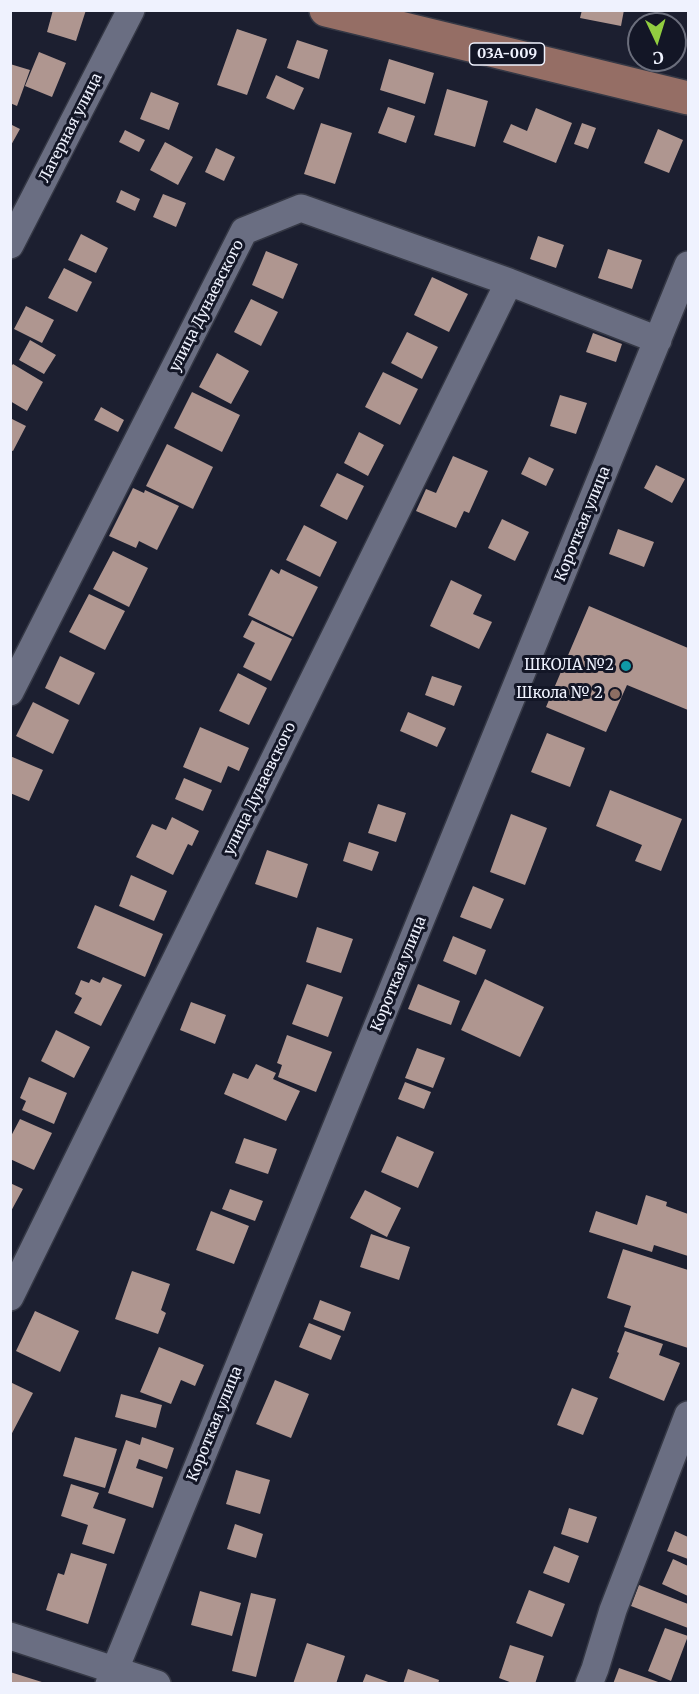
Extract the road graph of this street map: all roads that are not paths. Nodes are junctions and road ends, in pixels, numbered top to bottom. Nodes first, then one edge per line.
1 (131, 10) edge
2 (326, 10) edge
3 (410, 20) edge
4 (688, 98) edge
5 (10, 245) edge
6 (688, 265) edge
7 (509, 282) junction
8 (658, 340) junction
9 (10, 692) edge
10 (10, 1297) edge
11 (688, 1415) edge
12 (10, 1636) edge
13 (112, 1676) edge
14 (157, 1683) edge
15 (589, 1683) edge

1 - 5 street, Лагерная улица
2 - 3 main road, 03А-009
3 - 4 main road, 03А-009
6 - 8 street, Короткая улица
7 - 8 street
7 - 9 street, улица Дунаевского
7 - 10 street, улица Дунаевского
8 - 13 street, Короткая улица
11 - 15 street
12 - 13 street
13 - 14 street

